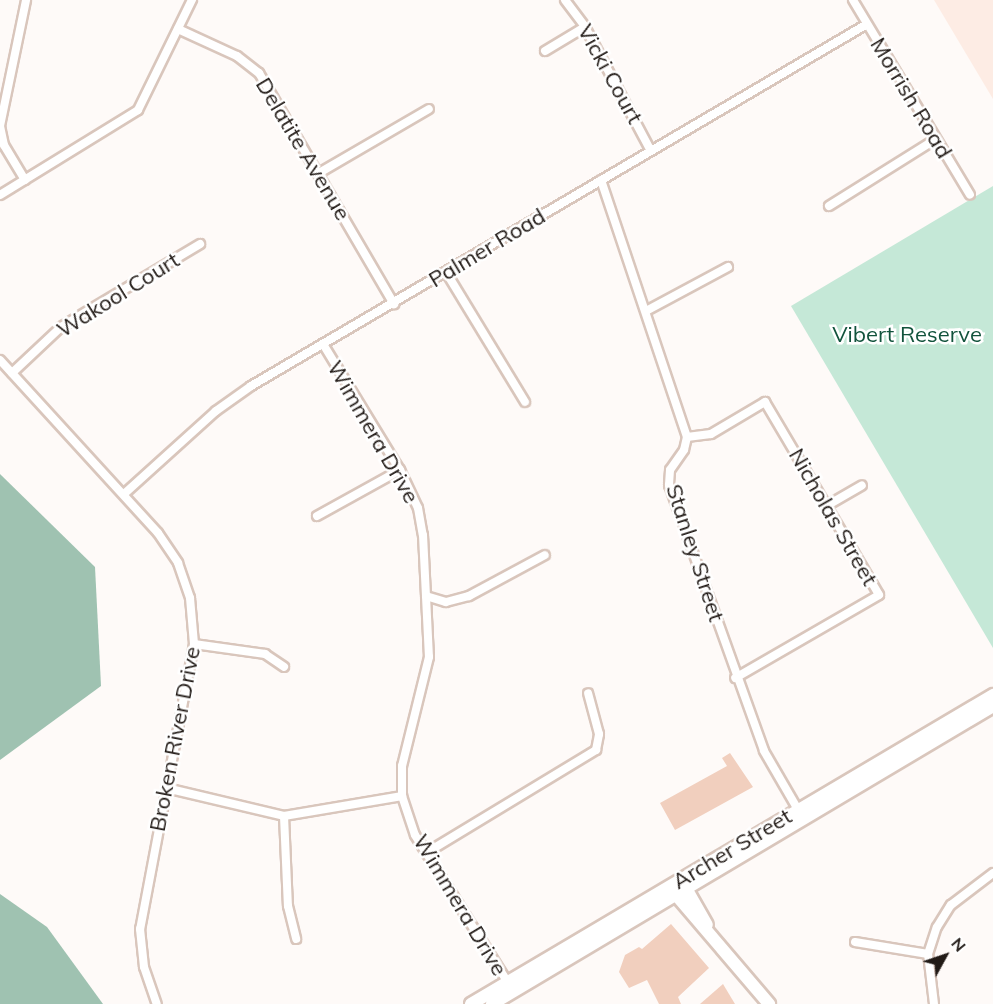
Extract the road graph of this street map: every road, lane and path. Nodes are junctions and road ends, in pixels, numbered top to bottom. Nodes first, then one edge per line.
1 (26, 0) edge
2 (192, 0) edge
3 (565, 0) edge
4 (853, 0) edge
5 (867, 24) junction
6 (585, 27) junction
7 (178, 29) junction
8 (545, 51) dead end
9 (429, 109) dead end
10 (936, 139) junction
11 (651, 151) junction
12 (319, 173) junction
13 (25, 180) junction
14 (601, 180) junction
15 (0, 195) edge
16 (970, 195) dead end
17 (829, 206) dead end
18 (200, 244) dead end
19 (728, 267) dead end
20 (446, 272) junction
21 (394, 304) junction
22 (646, 312) junction
23 (323, 344) junction
24 (0, 360) edge
25 (12, 373) junction
26 (525, 402) dead end
27 (687, 437) junction
28 (400, 470) junction
29 (862, 485) dead end
30 (124, 495) junction
31 (828, 505) junction
32 (317, 516) dead end
33 (545, 555) dead end
34 (426, 596) junction
35 (194, 644) junction
36 (284, 667) dead end
37 (735, 678) junction
38 (588, 693) dead end
39 (993, 695) edge
40 (993, 706) edge
41 (957, 721) junction
42 (166, 788) junction
43 (402, 796) junction
44 (801, 814) junction
45 (284, 816) junction
46 (426, 853) junction
47 (993, 873) edge
48 (684, 884) junction
49 (672, 891) junction
50 (713, 937) junction
51 (296, 939) dead end
52 (855, 942) dead end
53 (928, 954) junction
54 (509, 986) junction
55 (157, 1004) edge
56 (471, 1004) edge
57 (492, 1004) edge
58 (769, 1004) edge
59 (934, 1004) edge

1 - 13 street
2 - 7 street
3 - 6 street, Vicki Court
4 - 5 street, Morrish Road
5 - 10 street, Morrish Road
5 - 11 street, Palmer Road
6 - 8 street
6 - 11 street, Vicki Court
7 - 12 street, Delatite Avenue
7 - 13 street
9 - 12 street
10 - 16 street, Morrish Road
10 - 17 street
11 - 14 street, Palmer Road
12 - 21 street, Delatite Avenue
13 - 15 street
14 - 20 street, Palmer Road
14 - 22 street
18 - 25 street, Wakool Court
19 - 22 street
20 - 21 street, Palmer Road
20 - 26 street
21 - 23 street, Palmer Road
22 - 27 street
23 - 28 street, Wimmera Drive
23 - 30 street, Palmer Road
24 - 25 street, Broken River Drive
25 - 30 street, Broken River Drive
27 - 31 street, Nicholas Street
27 - 37 street, Stanley Street
28 - 32 street
28 - 34 street, Wimmera Drive
29 - 31 street
30 - 35 street, Broken River Drive
31 - 37 street, Nicholas Street
33 - 34 street
34 - 43 street, Wimmera Drive
35 - 36 street
35 - 42 street, Broken River Drive
37 - 44 street, Stanley Street
38 - 46 street
39 - 41 main road, Archer Street
40 - 41 main road, Archer Street
41 - 44 main road, Archer Street
42 - 45 street
42 - 55 street, Broken River Drive
43 - 45 street
43 - 46 street, Wimmera Drive
44 - 48 main road, Archer Street
45 - 51 street
46 - 54 street, Wimmera Drive
47 - 53 street
48 - 49 main road, Archer Street
48 - 50 main road
49 - 50 main road
49 - 54 main road, Archer Street
50 - 58 main road
52 - 53 street
53 - 59 street
54 - 56 main road, Archer Street
54 - 57 main road, Archer Street

